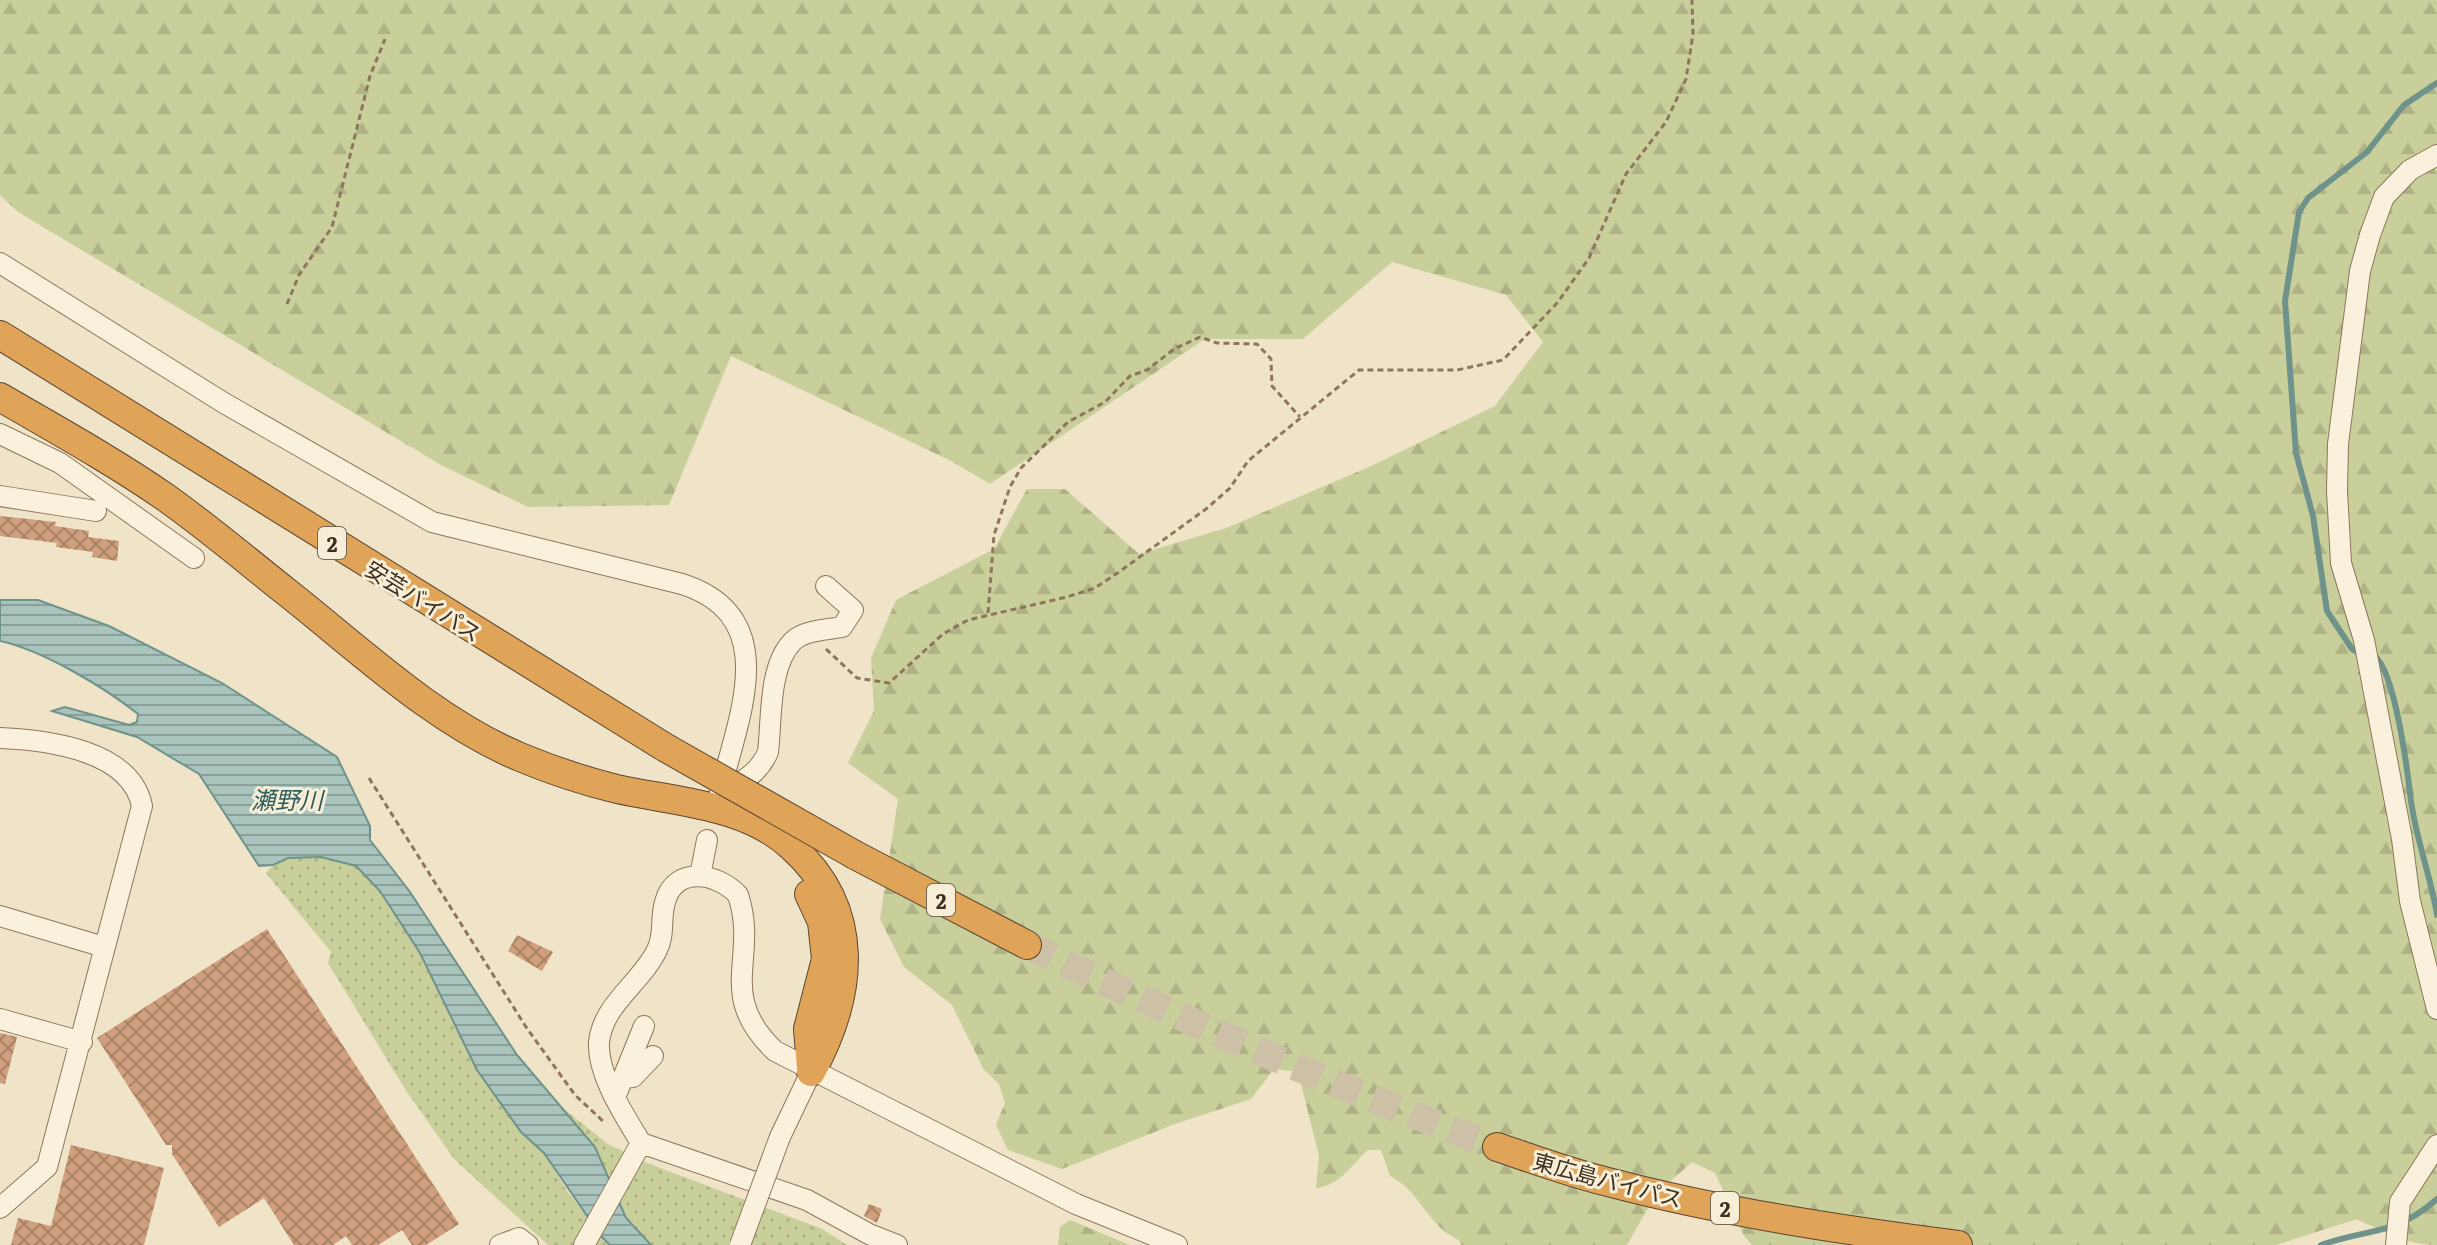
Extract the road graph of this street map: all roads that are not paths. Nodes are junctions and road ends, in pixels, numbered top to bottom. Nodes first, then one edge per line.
1 (2437, 155) edge
2 (0, 263) edge
3 (0, 335) edge
4 (0, 397) edge
5 (0, 415) edge
6 (0, 434) edge
7 (0, 496) edge
8 (96, 511) dead end
9 (194, 558) dead end
10 (826, 586) dead end
11 (0, 738) edge
12 (707, 840) dead end
13 (700, 876) junction
14 (0, 916) edge
15 (1027, 945) tunnel mouth
16 (104, 947) junction
17 (2437, 1009) edge
18 (0, 1019) edge
19 (644, 1026) dead end
20 (82, 1042) junction
21 (653, 1056) dead end
22 (811, 1072) junction
23 (620, 1087) junction
24 (2437, 1145) edge
25 (1497, 1147) tunnel mouth
26 (639, 1148) junction
27 (0, 1208) edge
28 (500, 1245) edge
29 (528, 1245) edge
30 (584, 1245) edge
31 (740, 1245) edge
32 (897, 1245) edge
33 (1177, 1245) edge
34 (1958, 1245) edge
35 (2396, 1245) edge

1 - 17 street
2 - 10 street
3 - 15 highway, 安芸バイパス / 2, bridge
4 - 22 highway
5 - 22 highway
6 - 9 street
7 - 8 street
11 - 16 street
12 - 13 street
13 - 22 street
13 - 23 street
14 - 16 street
16 - 20 street
18 - 20 street
19 - 23 street
20 - 27 street
21 - 23 street
22 - 31 street, bridge
22 - 33 street
23 - 26 street
24 - 35 street
25 - 34 highway, 東広島バイパス / 2
26 - 30 street
26 - 32 street
28 - 29 street

